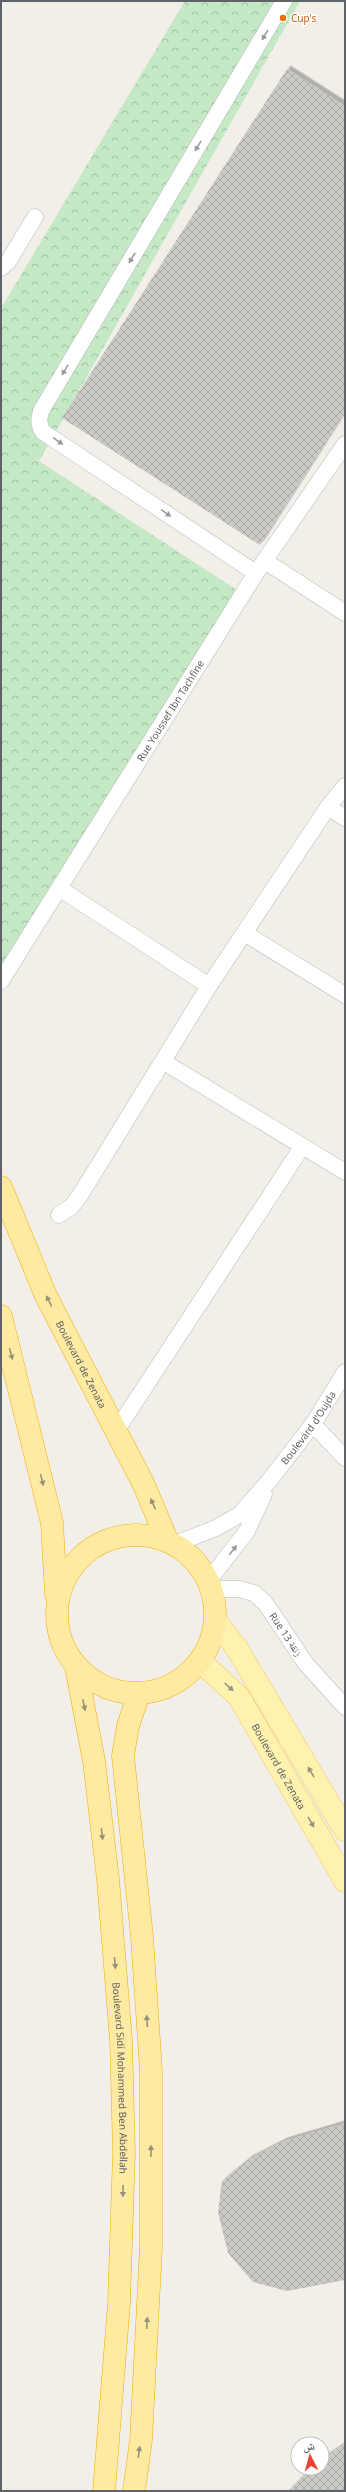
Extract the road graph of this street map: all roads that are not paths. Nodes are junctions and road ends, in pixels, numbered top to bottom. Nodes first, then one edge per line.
1 (284, 1) edge
2 (35, 217) dead end
3 (1, 268) edge
4 (345, 444) edge
5 (261, 567) junction
6 (345, 613) edge
7 (345, 786) edge
8 (328, 807) junction
9 (345, 818) edge
10 (59, 888) junction
11 (246, 934) junction
12 (1, 981) edge
13 (209, 986) junction
14 (345, 995) edge
15 (164, 1062) junction
16 (302, 1147) junction
17 (345, 1172) edge
18 (1, 1187) edge
19 (59, 1215) dead end
20 (1, 1316) edge
21 (345, 1372) edge
22 (313, 1424) junction
23 (116, 1431) junction
24 (345, 1458) edge
25 (269, 1482) junction
26 (171, 1542) junction
27 (210, 1585) junction
28 (56, 1606) junction
29 (216, 1620) junction
30 (200, 1661) junction
31 (76, 1667) junction
32 (139, 1693) junction
33 (345, 1707) edge
34 (345, 1830) edge
35 (345, 1881) edge
36 (110, 2412) junction
37 (142, 2416) junction
38 (104, 2491) edge
39 (134, 2491) edge

1 -> 5 street
2 - 3 street
4 - 5 street, Rue Youssef Ibn Tachfine
5 - 6 street
5 - 10 street, Rue Youssef Ibn Tachfine
7 - 8 street
8 - 9 street
8 - 11 street
10 - 12 street, Rue Youssef Ibn Tachfine
10 - 13 street
11 - 13 street
11 - 14 street
13 - 15 street
15 - 16 street
15 - 19 street
16 - 17 street
16 - 23 street
23 -> 18 highway, Boulevard de Zenata
20 -> 28 highway
21 - 22 street, Boulevard d'Oujda
22 - 24 street
22 - 25 street, Boulevard d'Oujda
26 -> 23 highway, Boulevard de Zenata
25 - 26 street, Boulevard d'Oujda
27 -> 25 street, Boulevard d'Oujda
26 - 27 highway
26 - 28 highway
27 - 29 highway
27 - 33 street, Rue 13 زنقة
28 - 31 highway
29 - 30 highway
34 -> 29 main road
30 - 32 highway
30 -> 35 main road, Boulevard de Zenata
31 - 32 highway
31 -> 36 highway, Boulevard Sidi Mohammed Ben Abdellah
37 -> 32 highway
36 - 37 highway
36 - 38 highway, Boulevard Sidi Mohammed Ben Abdellah
39 -> 37 highway

